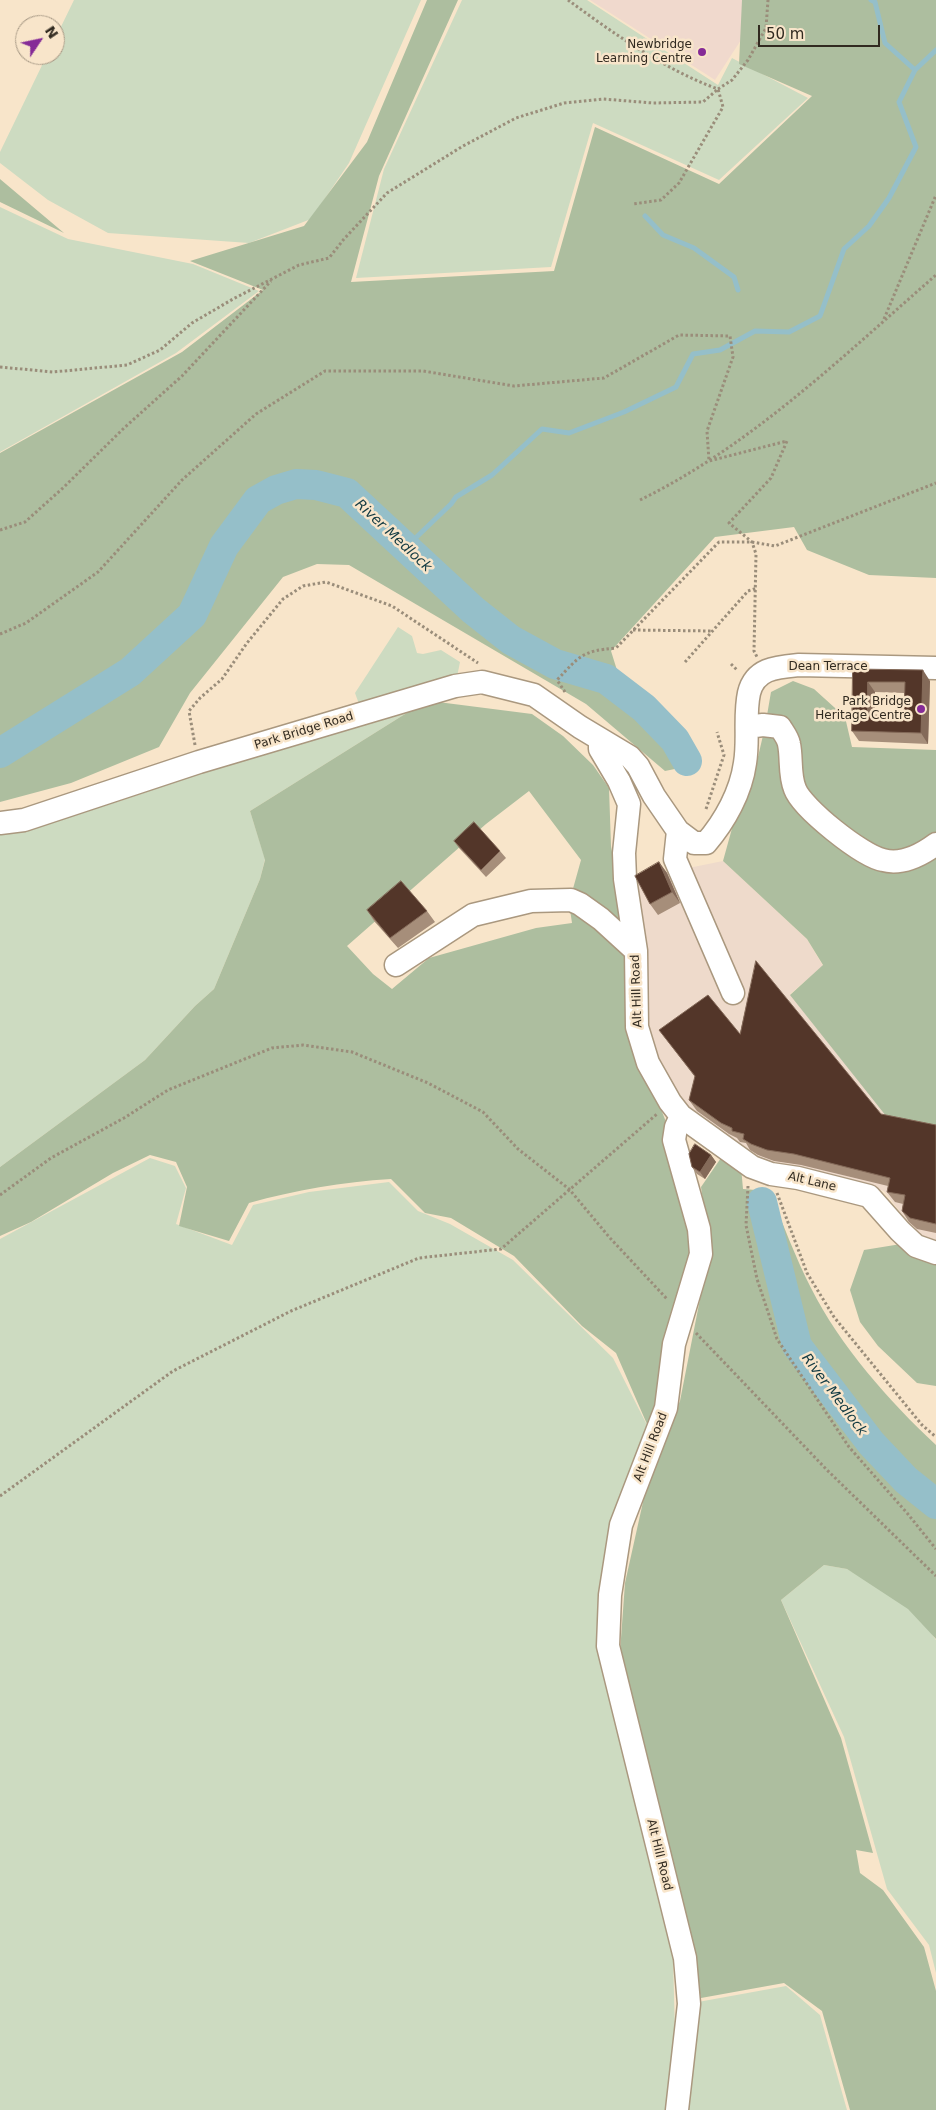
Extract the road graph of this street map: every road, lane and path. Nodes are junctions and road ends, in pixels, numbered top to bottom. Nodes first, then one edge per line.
1 (568, 0) edge
2 (768, 0) edge
3 (718, 89) junction
4 (936, 195) edge
5 (633, 204) dead end
6 (936, 274) edge
7 (273, 279) junction
8 (883, 321) junction
9 (0, 367) edge
10 (709, 461) junction
11 (936, 483) edge
12 (640, 500) dead end
13 (0, 530) edge
14 (752, 542) junction
15 (757, 588) junction
16 (633, 630) junction
17 (712, 632) junction
18 (0, 634) edge
19 (685, 662) dead end
20 (932, 662) edge
21 (485, 668) dead end
22 (764, 671) junction
23 (557, 680) dead end
24 (747, 727) junction
25 (716, 732) dead end
26 (600, 740) junction
27 (199, 762) junction
28 (704, 816) dead end
29 (0, 823) edge
30 (678, 831) junction
31 (936, 844) edge
32 (636, 951) junction
33 (396, 965) dead end
34 (733, 992) dead end
35 (681, 1116) junction
36 (649, 1121) dead end
37 (762, 1170) junction
38 (569, 1189) junction
39 (0, 1195) edge
40 (936, 1253) edge
41 (681, 1316) junction
42 (936, 1437) edge
43 (0, 1496) edge
44 (936, 1549) edge
45 (936, 1576) edge
46 (677, 2110) edge

1 - 3 path
2 - 3 path
3 - 5 path
3 - 7 path
4 - 8 path
6 - 8 path
7 - 9 path
7 - 13 path
8 - 10 path
10 - 12 path
10 - 14 path
10 - 18 path
11 - 14 path
14 - 15 path
14 - 16 path
15 - 17 path
15 - 22 path
16 - 17 path
16 - 23 path
17 - 19 path
20 - 22 street, Dean Terrace
21 - 27 path
22 - 24 street
24 - 30 street
24 - 31 street
25 - 28 path
26 - 27 street, Park Bridge Road
26 - 30 street
26 - 32 street, Alt Hill Road
27 - 29 street, Park Bridge Road
30 - 34 street
32 - 33 street
32 - 35 street, Alt Hill Road
35 - 37 street, Alt Lane
35 - 41 street, Alt Hill Road
36 - 38 path
37 - 40 street, Alt Lane
37 - 42 path
37 - 44 path
38 - 39 path
38 - 41 path
38 - 43 path
41 - 45 path
41 - 46 street, Alt Hill Road

